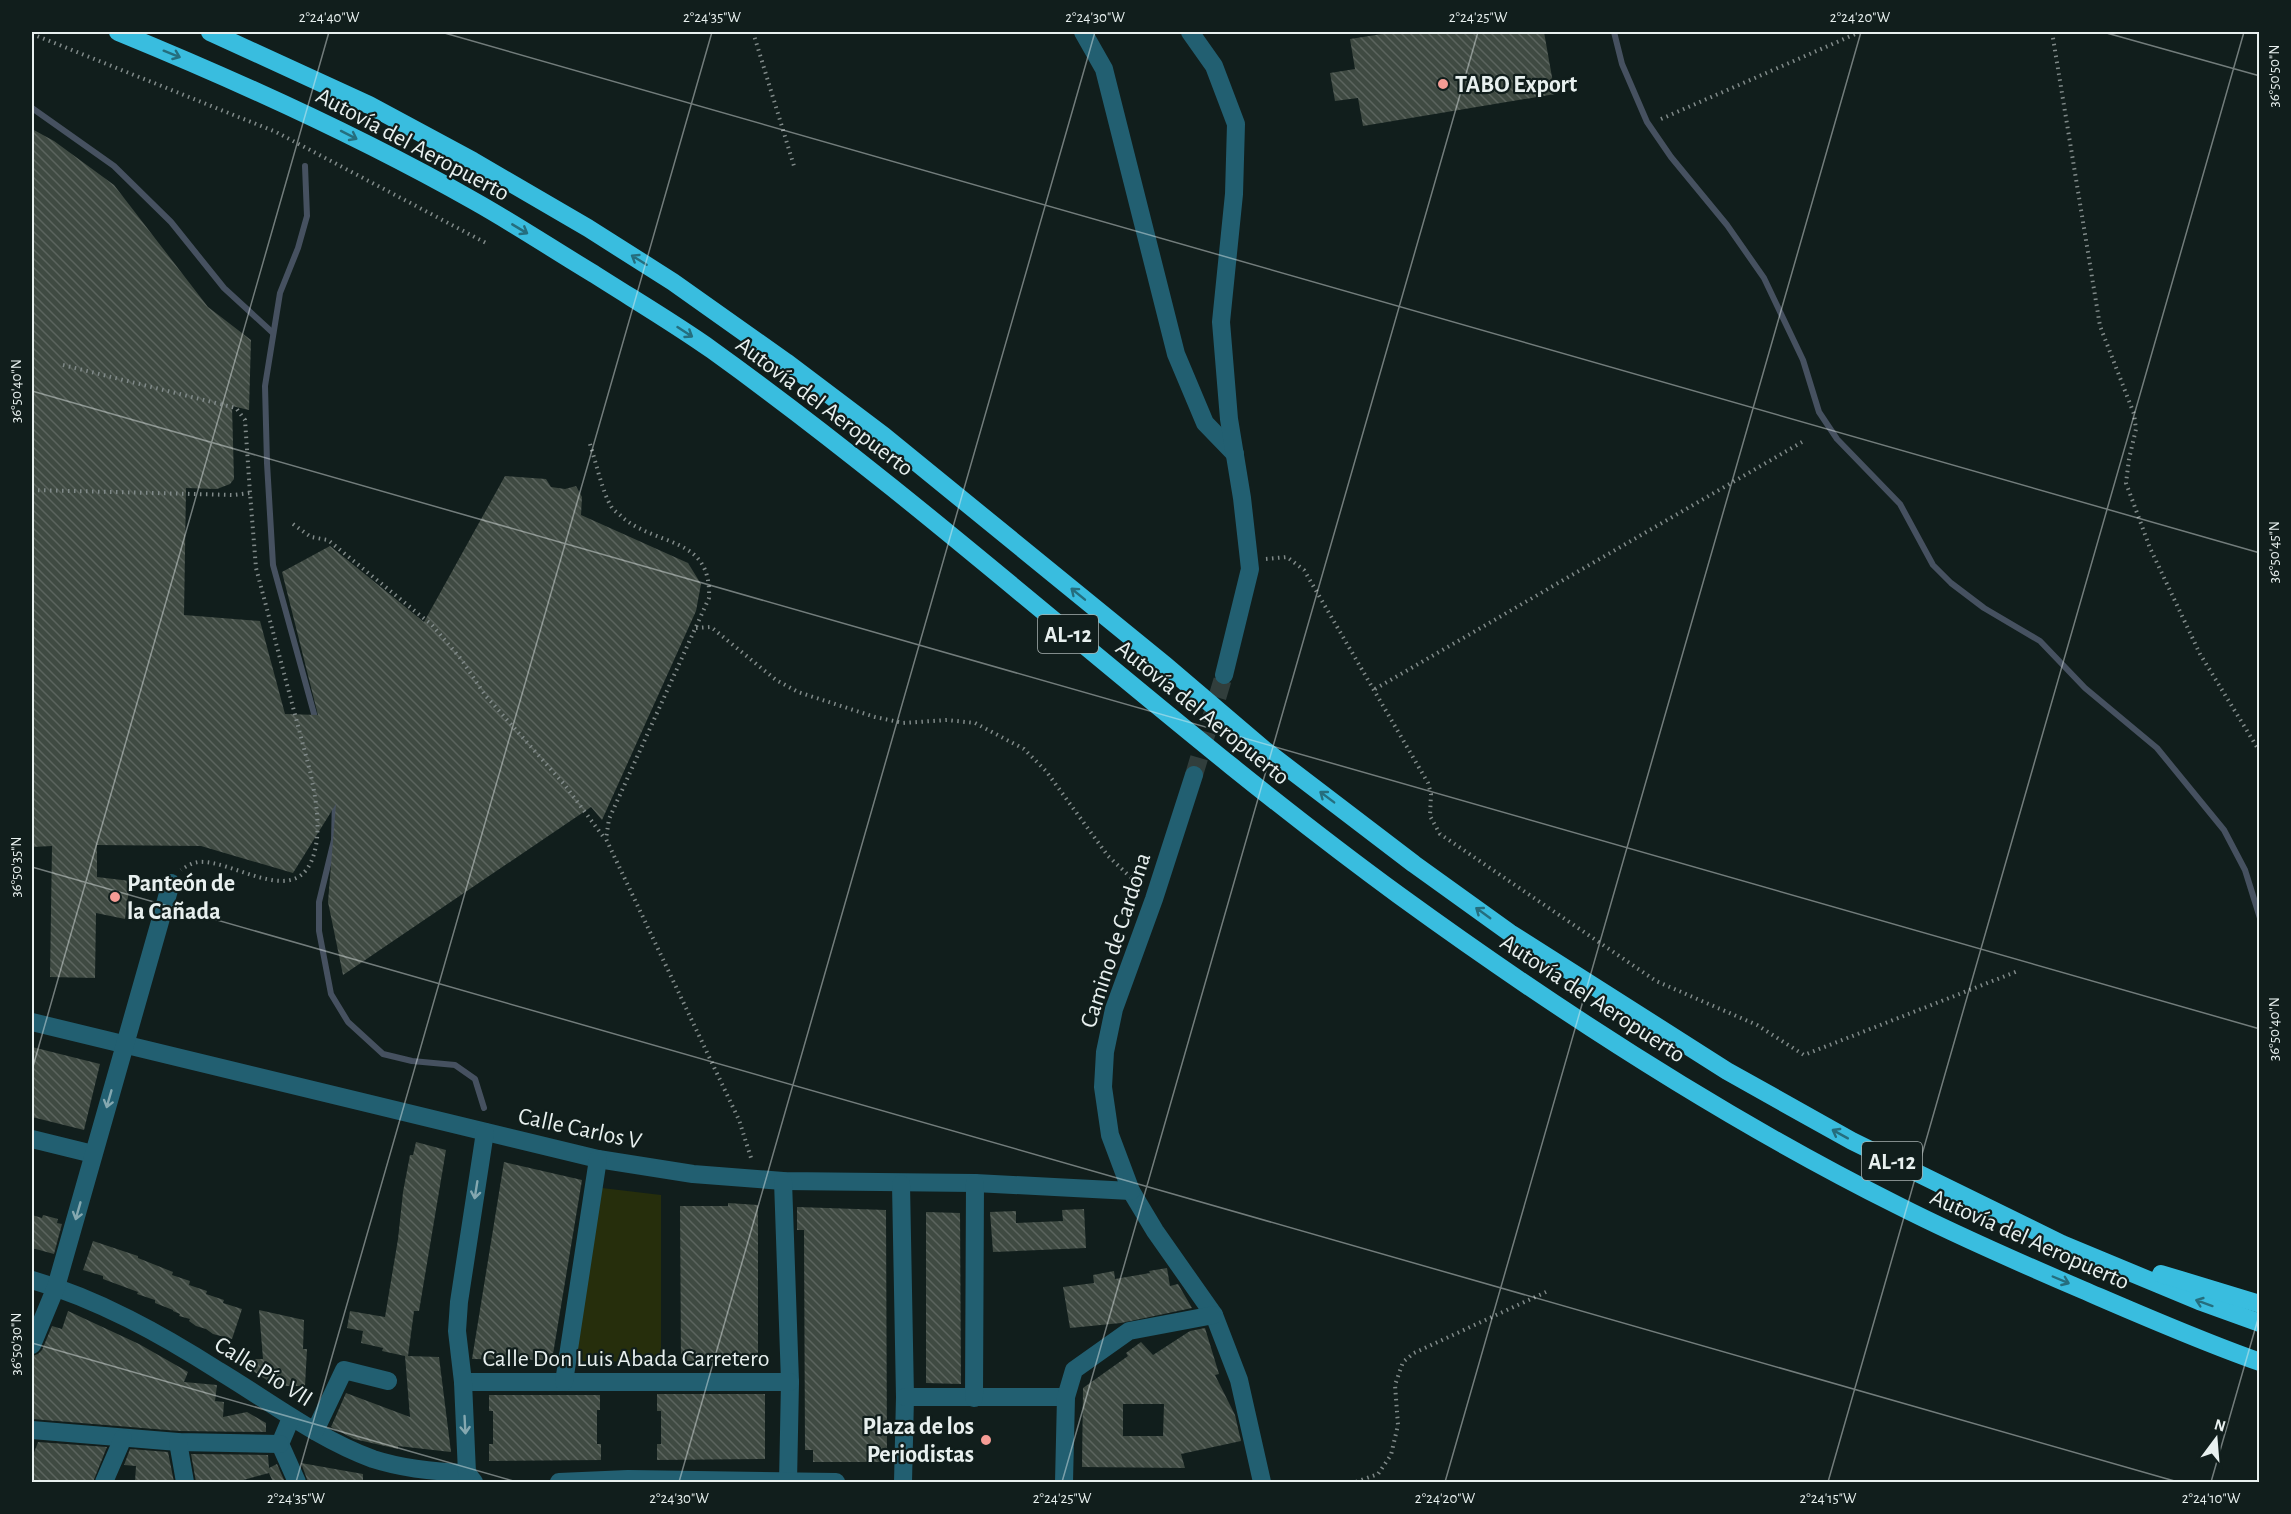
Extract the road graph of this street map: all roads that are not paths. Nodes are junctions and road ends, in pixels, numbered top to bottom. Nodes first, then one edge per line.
1 (118, 32) edge
2 (210, 32) edge
3 (1083, 32) edge
4 (1190, 32) edge
5 (1235, 454) junction
6 (1224, 675) tunnel mouth
7 (1194, 776) tunnel mouth
8 (171, 883) road end
9 (32, 1022) edge
10 (125, 1044) junction
11 (485, 1132) junction
12 (32, 1139) edge
13 (93, 1154) junction
14 (598, 1159) junction
15 (783, 1181) junction
16 (975, 1183) junction
17 (901, 1184) junction
18 (1131, 1191) junction
19 (2062, 1244) junction
20 (32, 1280) edge
21 (56, 1287) junction
22 (2259, 1304) edge
23 (1214, 1315) junction
24 (2259, 1323) edge
25 (32, 1345) edge
26 (2255, 1360) edge
27 (388, 1381) dead end
28 (463, 1382) junction
29 (564, 1382) junction
30 (790, 1382) junction
31 (905, 1397) junction
32 (1066, 1397) junction
33 (974, 1398) junction
34 (291, 1418) junction
35 (315, 1431) junction
36 (32, 1432) edge
37 (123, 1438) junction
38 (178, 1442) junction
39 (280, 1444) junction
40 (470, 1478) edge
41 (628, 1481) edge
42 (104, 1482) edge
43 (185, 1482) edge
44 (297, 1482) edge
45 (559, 1482) edge
46 (788, 1482) edge
47 (836, 1482) edge
48 (903, 1482) edge
49 (1064, 1482) edge
50 (1262, 1482) edge

1 -> 26 highway, Autovía del Aeropuerto / AL-12
19 -> 2 highway, Autovía del Aeropuerto / AL-12
3 - 5 street
4 - 5 street
5 - 6 street
7 - 18 street, Camino de Cardona
8 - 10 street
9 - 10 street, Calle Carlos V
10 - 11 street, Calle Carlos V
10 -> 13 street
11 - 14 street, Calle Carlos V
11 -> 28 street
12 - 13 street
13 -> 21 street
14 - 15 street, Calle Carlos V
14 - 29 street
15 - 17 street, Calle Carlos V
15 - 30 street
16 - 17 street, Calle Carlos V
16 - 18 street, Calle Carlos V
16 - 33 street
17 - 31 street
18 - 23 street, Camino de Cardona
19 - 22 highway
24 -> 19 highway, Autovía del Aeropuerto / AL-12
20 - 21 street, Calle Pío VII
21 - 25 street
21 - 34 street, Calle Pío VII
23 - 32 street
23 - 50 street, Camino de Cardona
27 - 35 street
28 - 29 street, Calle Don Luis Abada Carretero
28 -> 40 street
29 - 30 street, Calle Don Luis Abada Carretero
30 - 46 street
31 - 33 street
31 - 48 street
32 - 33 street
32 - 49 street
34 - 35 street, Calle Pío VII
34 - 39 street
35 - 40 street, Calle Pío VII
36 - 37 street
37 - 38 street
37 - 42 street
38 - 39 street
38 - 43 street
39 - 44 street
41 - 45 street
41 - 46 street
46 - 47 street

